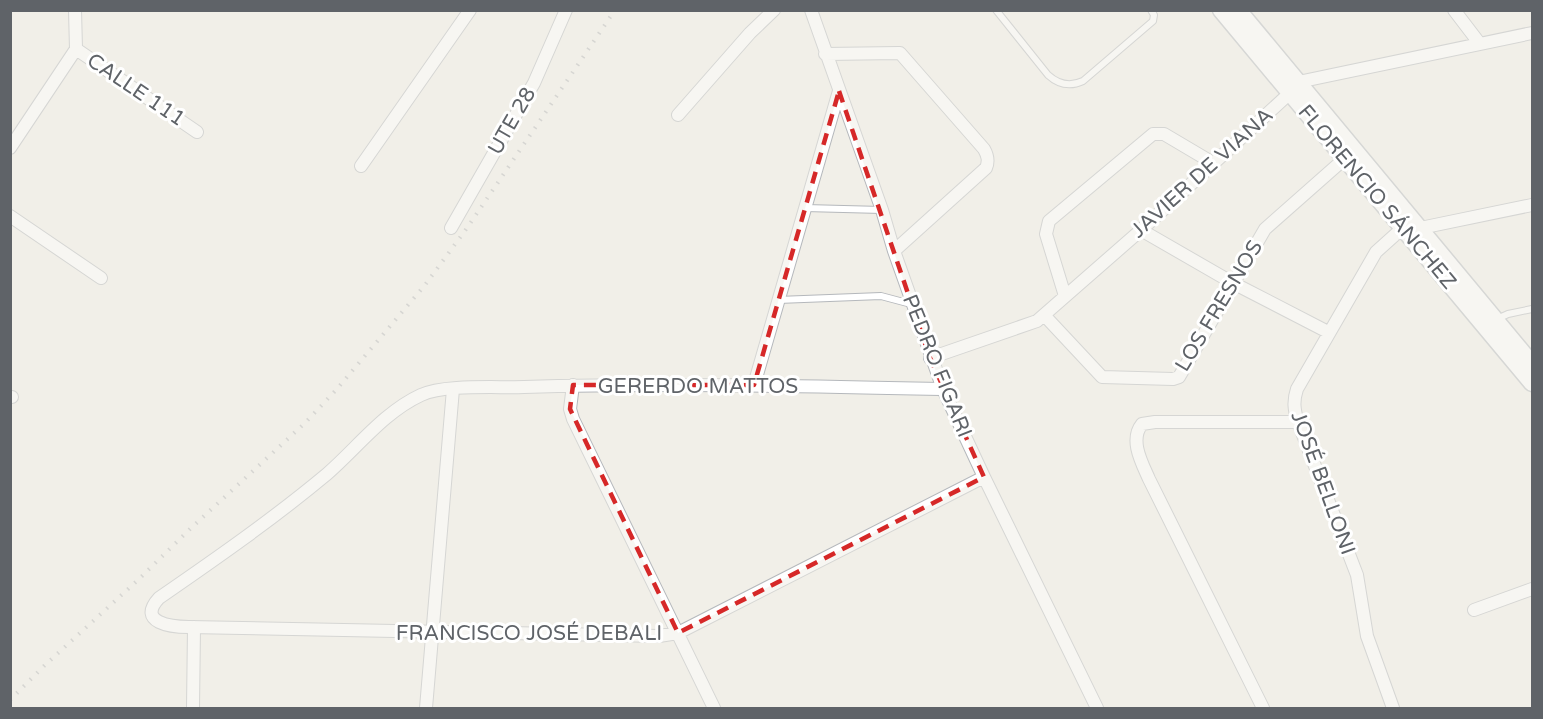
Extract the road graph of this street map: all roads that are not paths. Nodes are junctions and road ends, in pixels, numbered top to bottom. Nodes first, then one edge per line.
1 (75, 10) edge
2 (470, 10) edge
3 (566, 10) edge
4 (774, 10) edge
5 (811, 10) edge
6 (996, 10) edge
7 (1151, 10) edge
8 (1221, 10) edge
9 (1238, 10) edge
10 (1454, 10) edge
11 (1533, 33) edge
12 (1480, 44) junction
13 (76, 49) junction
14 (825, 54) junction
15 (1294, 89) junction
16 (839, 91) junction
17 (678, 115) dead end
18 (197, 132) dead end
19 (10, 148) edge
20 (1349, 154) junction
21 (1213, 163) junction
22 (361, 166) dead end
23 (1533, 205) edge
24 (804, 208) junction
25 (882, 210) junction
26 (10, 216) edge
27 (451, 228) dead end
28 (1412, 229) junction
29 (1141, 230) junction
30 (894, 251) junction
31 (101, 278) dead end
32 (1233, 283) junction
33 (1065, 296) junction
34 (778, 300) junction
35 (911, 304) junction
36 (1533, 309) edge
37 (1044, 315) junction
38 (1491, 324) junction
39 (1328, 332) junction
40 (930, 358) junction
41 (1533, 364) edge
42 (1533, 383) edge
43 (573, 385) junction
44 (754, 385) junction
45 (453, 389) junction
46 (943, 389) junction
47 (1298, 422) junction
48 (984, 477) junction
49 (1533, 589) edge
50 (1473, 610) dead end
51 (152, 612) joint
52 (194, 627) junction
53 (432, 633) junction
54 (678, 633) junction
55 (193, 708) edge
56 (426, 708) edge
57 (714, 708) edge
58 (1097, 708) edge
59 (1263, 708) edge
60 (1393, 708) edge

1 - 13 street
2 - 22 street
3 - 27 street, UTE 28
4 - 17 street
5 - 14 street, PEDRO FIGARI
6 - 7 lane
8 - 15 street, FLORENCIO SÁNCHEZ
9 - 15 street, FLORENCIO SÁNCHEZ
10 - 12 street
11 - 12 street, JAVIER DE VIANA
12 - 15 street, JAVIER DE VIANA
13 - 18 street, CALLE 111
13 - 19 street
14 - 16 street, PEDRO FIGARI
14 - 30 street
15 - 20 street, FLORENCIO SÁNCHEZ
15 - 21 street, JAVIER DE VIANA
16 - 24 street
16 - 25 street, PEDRO FIGARI
20 - 28 street, FLORENCIO SÁNCHEZ
20 - 32 street, LOS FRESNOS
21 - 29 street, JAVIER DE VIANA
21 - 33 street
23 - 28 street
24 - 25 lane
24 - 34 street
25 - 30 street, PEDRO FIGARI
26 - 31 street
28 - 38 street, FLORENCIO SÁNCHEZ
28 - 39 street, JOSÉ BELLONI
29 - 32 street
29 - 33 street, JAVIER DE VIANA
30 - 35 street, PEDRO FIGARI
32 - 37 street, LOS FRESNOS
32 - 39 street
33 - 37 street, JAVIER DE VIANA
34 - 35 lane
34 - 44 street
35 - 40 street, PEDRO FIGARI
36 - 38 lane
37 - 40 street, JAVIER DE VIANA
38 - 41 street, FLORENCIO SÁNCHEZ
38 - 42 street, FLORENCIO SÁNCHEZ
39 - 47 street, JOSÉ BELLONI
40 - 46 street, PEDRO FIGARI
43 - 44 street, GERERDO MATTOS
43 - 45 street, GERERDO MATTOS
43 - 54 street
44 - 46 street, GERERDO MATTOS
45 - 51 street, GERERDO MATTOS
45 - 53 street
46 - 48 street, PEDRO FIGARI
47 - 59 street
47 - 60 street, JOSÉ BELLONI
48 - 54 street, FRANCISCO JOSÉ DEBALI
48 - 58 street, PEDRO FIGARI
49 - 50 street
51 - 52 street, FRANCISCO JOSÉ DEBALI
52 - 53 street, FRANCISCO JOSÉ DEBALI
52 - 55 street
53 - 54 street, FRANCISCO JOSÉ DEBALI
53 - 56 street
54 - 57 street

